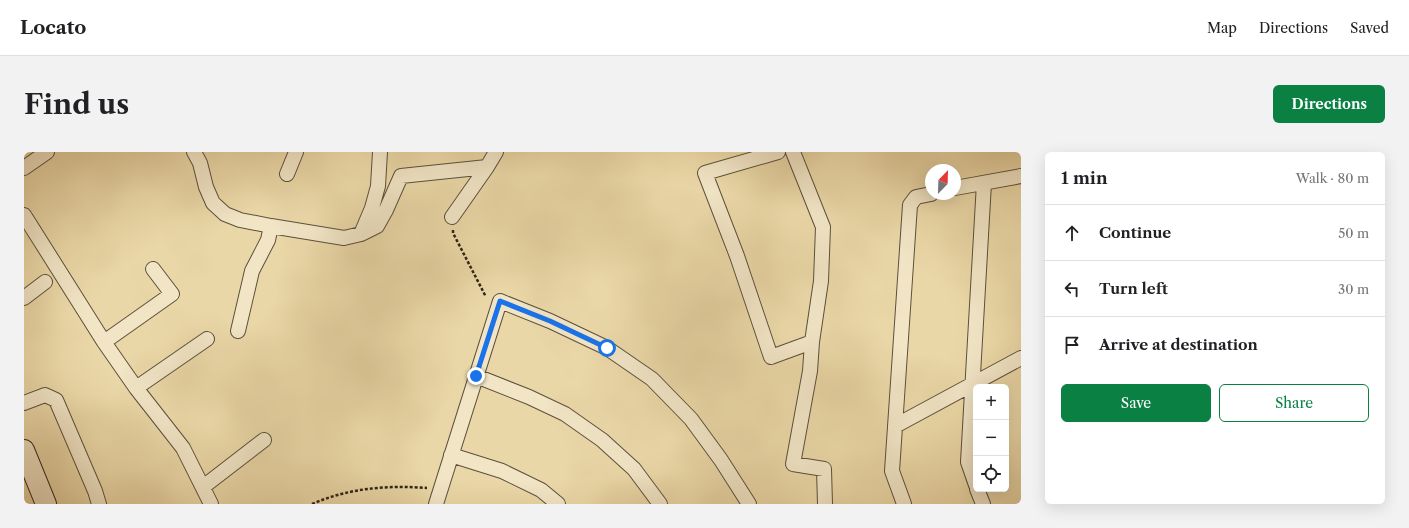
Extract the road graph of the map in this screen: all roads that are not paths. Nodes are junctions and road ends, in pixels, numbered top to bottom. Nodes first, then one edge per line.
1 (47, 152) edge
2 (194, 152) edge
3 (296, 152) edge
4 (380, 152) edge
5 (496, 152) edge
6 (778, 152) edge
7 (793, 152) edge
8 (487, 166) junction
9 (24, 168) edge
10 (287, 174) dead end
11 (1021, 176) edge
12 (984, 183) junction
13 (961, 187) edge
14 (925, 195) edge
15 (24, 215) edge
16 (452, 217) road end
17 (271, 226) junction
18 (361, 234) junction
19 (153, 269) dead end
20 (45, 282) dead end
21 (24, 298) edge
22 (238, 331) dead end
23 (208, 339) dead end
24 (104, 342) junction
25 (812, 342) junction
26 (1021, 358) edge
27 (476, 376) junction
28 (972, 385) junction
29 (136, 388) junction
30 (24, 403) edge
31 (895, 426) junction
32 (264, 440) dead end
33 (24, 450) edge
34 (451, 455) junction
35 (973, 476) edge
36 (203, 487) junction
37 (978, 492) edge
38 (46, 504) edge
39 (99, 504) edge
40 (211, 504) edge
41 (436, 504) edge
42 (558, 504) edge
43 (660, 504) edge
44 (749, 504) edge
45 (825, 504) edge
46 (904, 504) edge
47 (983, 504) edge

1 - 9 street
2 - 17 street
3 - 10 street
4 - 18 street
5 - 8 street
6 - 25 street
7 - 25 street
8 - 16 street
8 - 18 street
11 - 12 street
12 - 13 street
12 - 28 street
14 - 31 street
15 - 24 street
17 - 18 street
17 - 22 street
19 - 24 street
20 - 21 street
23 - 29 street
24 - 29 street
25 - 45 street
26 - 28 street
27 - 34 street
27 - 43 street
27 - 44 street
28 - 31 street
28 - 35 street
29 - 36 street
30 - 39 street
31 - 46 street
32 - 36 street
33 - 38 street
34 - 41 street
34 - 42 street
36 - 40 street
37 - 47 street

